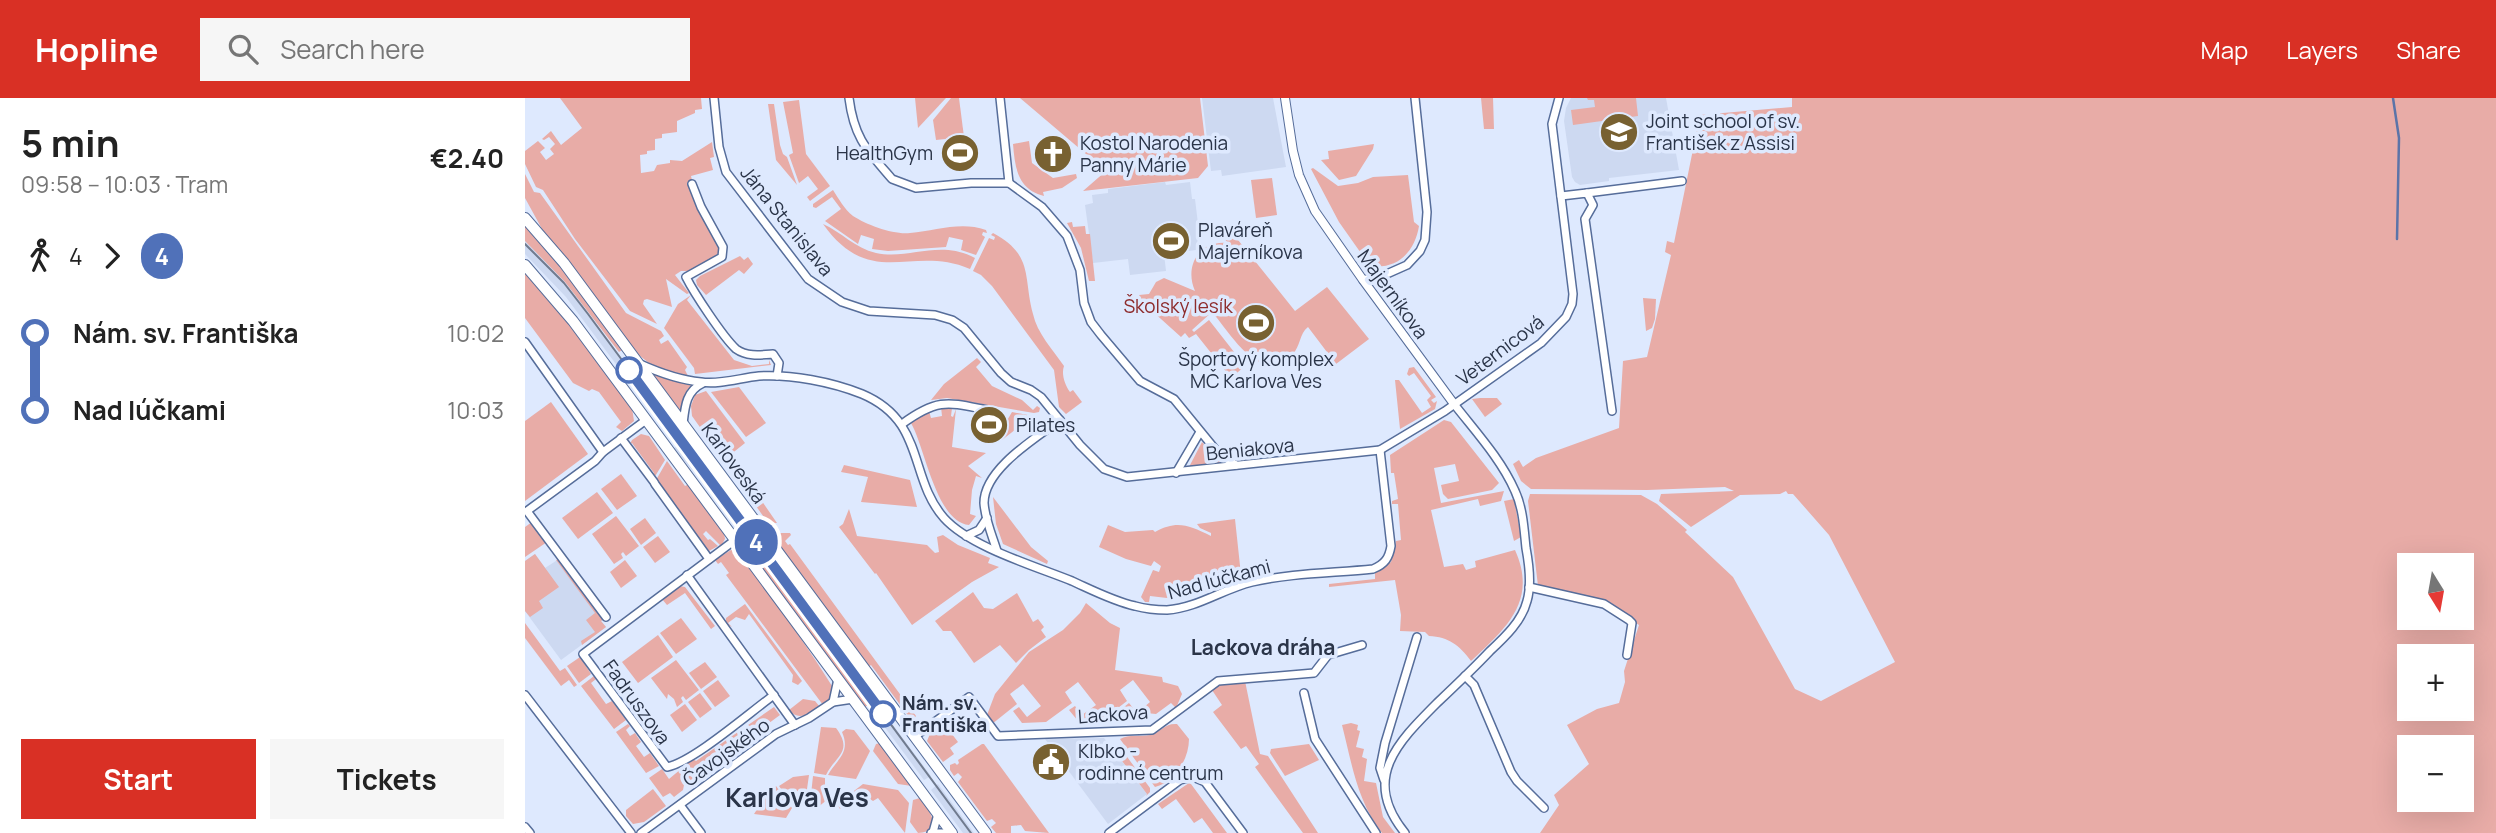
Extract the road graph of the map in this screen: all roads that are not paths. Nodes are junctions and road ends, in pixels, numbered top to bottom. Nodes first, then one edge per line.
1 (714, 98) edge
2 (849, 98) edge
3 (1000, 98) edge
4 (1285, 98) edge
5 (1415, 98) edge
6 (1559, 98) edge
7 (1682, 181) dead end
8 (1009, 183) junction
9 (692, 184) dead end
10 (1561, 193) junction
11 (1587, 193) junction
12 (526, 218) edge
13 (525, 265) edge
14 (1363, 280) junction
15 (525, 342) edge
16 (638, 363) junction
17 (777, 376) junction
18 (703, 383) junction
19 (1454, 404) junction
20 (1612, 411) dead end
21 (992, 415) dead end
22 (646, 420) junction
23 (1060, 420) junction
24 (683, 424) junction
25 (902, 424) junction
26 (1199, 432) junction
27 (621, 438) junction
28 (1380, 450) junction
29 (603, 452) junction
30 (1236, 466) junction
31 (1175, 473) junction
32 (987, 518) junction
33 (763, 532) junction
34 (967, 536) junction
35 (735, 540) junction
36 (997, 551) junction
37 (709, 559) junction
38 (687, 575) junction
39 (1529, 587) junction
40 (606, 617) dead end
41 (1417, 637) dead end
42 (1362, 645) dead end
43 (1627, 655) dead end
44 (1465, 676) junction
45 (838, 679) junction
46 (1304, 693) dead end
47 (525, 695) edge
48 (774, 695) junction
49 (853, 699) junction
50 (833, 702) junction
51 (795, 725) junction
52 (914, 737) junction
53 (1384, 781) junction
54 (680, 805) junction
55 (1543, 808) dead end
56 (937, 814) junction
57 (525, 827) edge
58 (932, 832) edge
59 (530, 833) edge
60 (631, 833) edge
61 (641, 833) edge
62 (701, 833) edge
63 (946, 833) edge
64 (952, 833) edge
65 (986, 833) edge
66 (1109, 833) edge
67 (1243, 833) edge
68 (1376, 833) edge
69 (1405, 833) edge

1 - 23 street, Jána Stanislava
2 - 8 street
3 - 8 street
4 - 14 street, Majerníkova
5 - 14 street
6 - 10 street, Veternicová
7 - 11 street
8 - 26 street
9 - 17 street
10 - 11 street
10 - 19 street, Veternicová
11 - 20 street
12 - 16 main road, Karloveská
13 - 22 main road
14 - 19 street, Majerníkova
15 - 29 street
16 - 18 street, Nad lúčkami
16 - 24 main road, Karloveská
17 - 18 street, Nad lúčkami
17 - 25 street, Nad lúčkami
18 - 24 street
19 - 28 street, Beniakova
19 - 39 street, Majerníkova
21 - 25 street
22 - 27 street
22 - 35 main road
23 - 31 street, Beniakova
23 - 32 street
24 - 33 main road, Karloveská
25 - 34 street, Nad lúčkami
26 - 30 street
26 - 31 street
27 - 29 street
27 - 37 street
28 - 30 street, Beniakova
28 - 36 street, Nad lúčkami
29 - 40 street
30 - 31 street, Beniakova
32 - 34 street
32 - 36 street
33 - 35 main road
33 - 52 main road, Karloveská
34 - 36 street, Nad lúčkami
35 - 37 street
35 - 45 main road
37 - 38 street
38 - 48 street
38 - 48 street, Fadruszova
39 - 43 street
39 - 44 street
41 - 53 street
42 - 52 street, Lackova
44 - 53 street
44 - 55 street
45 - 49 main road
45 - 50 street
46 - 68 street
47 - 60 street
48 - 51 street
49 - 50 street
49 - 56 main road
50 - 51 street, Čavojského
51 - 54 street, Čavojského
52 - 65 main road, Karloveská
53 - 69 street
54 - 61 street, Čavojského
54 - 62 street
56 - 58 street
56 - 64 main road
57 - 59 street
58 - 63 street
66 - 67 street

